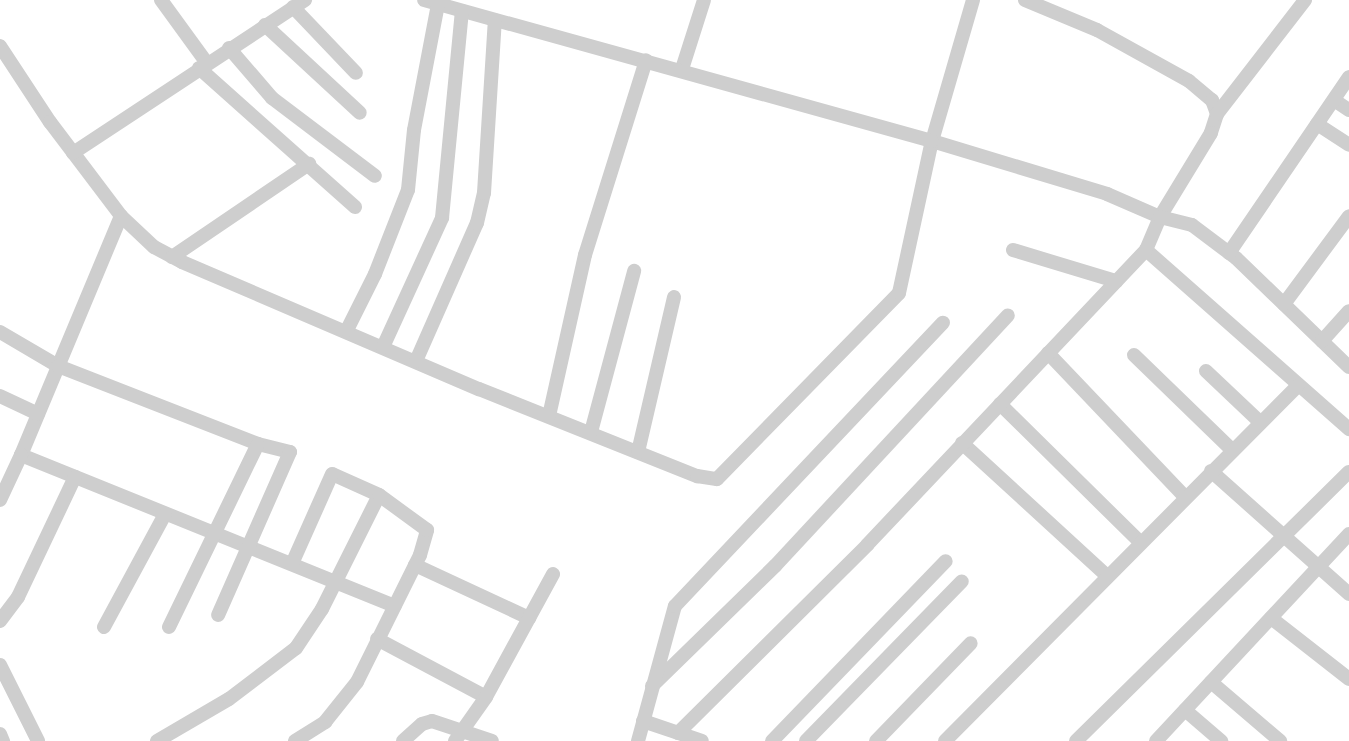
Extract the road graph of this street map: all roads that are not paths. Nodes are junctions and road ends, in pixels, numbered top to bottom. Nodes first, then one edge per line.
1 (161, 0) edge
2 (704, 0) edge
3 (973, 0) edge
4 (1025, 0) edge
5 (1305, 0) edge
6 (431, 2) edge
7 (299, 4) edge
8 (462, 11) junction
9 (495, 20) junction
10 (265, 24) junction
11 (0, 46) edge
12 (229, 48) junction
13 (646, 60) junction
14 (203, 66) junction
15 (682, 69) junction
16 (356, 73) dead end
17 (1349, 77) edge
18 (1334, 100) junction
19 (1349, 110) edge
20 (360, 113) dead end
21 (1217, 114) junction
22 (1317, 124) junction
23 (932, 141) junction
24 (1349, 145) edge
25 (73, 153) junction
26 (309, 164) junction
27 (375, 176) dead end
28 (355, 207) dead end
29 (121, 216) junction
30 (1349, 216) edge
31 (1160, 217) junction
32 (1013, 250) dead end
33 (1146, 250) junction
34 (1229, 253) junction
35 (172, 257) junction
36 (634, 271) dead end
37 (1116, 281) junction
38 (674, 297) dead end
39 (1284, 304) junction
40 (1349, 311) edge
41 (1009, 315) dead end
42 (943, 323) dead end
43 (346, 330) junction
44 (0, 332) edge
45 (1322, 341) junction
46 (383, 346) junction
47 (1048, 354) junction
48 (1134, 355) dead end
49 (416, 361) junction
50 (58, 366) junction
51 (1349, 367) edge
52 (1206, 371) dead end
53 (1297, 386) junction
54 (0, 396) edge
55 (1000, 404) junction
56 (38, 414) junction
57 (549, 416) junction
58 (1260, 422) junction
59 (1349, 429) edge
60 (591, 432) junction
61 (962, 443) junction
62 (258, 444) junction
63 (1232, 450) junction
64 (638, 452) junction
65 (21, 455) junction
66 (1211, 471) junction
67 (1349, 472) edge
68 (75, 477) junction
69 (379, 495) junction
70 (1185, 497) junction
71 (0, 500) edge
72 (165, 514) junction
73 (217, 534) junction
74 (1349, 534) edge
75 (1283, 537) junction
76 (1140, 542) junction
77 (251, 548) junction
78 (946, 561) dead end
79 (292, 564) junction
80 (415, 565) junction
81 (1317, 569) junction
82 (553, 574) dead end
83 (1107, 576) junction
84 (333, 579) junction
85 (962, 581) dead end
86 (1349, 594) edge
87 (394, 606) junction
88 (218, 615) dead end
89 (529, 618) junction
90 (1271, 618) junction
91 (0, 621) edge
92 (104, 627) dead end
93 (169, 627) dead end
94 (377, 639) junction
95 (971, 643) dead end
96 (0, 665) edge
97 (1349, 679) edge
98 (1211, 682) junction
99 (651, 687) junction
100 (486, 697) junction
101 (1185, 710) junction
102 (643, 721) junction
103 (678, 733) junction
104 (0, 734) edge
105 (460, 735) edge
106 (3, 741) edge
107 (38, 741) edge
108 (157, 741) edge
109 (295, 741) edge
110 (402, 741) edge
111 (492, 741) edge
112 (638, 741) edge
113 (702, 741) edge
114 (772, 741) edge
115 (806, 741) edge
116 (876, 741) edge
117 (945, 741) edge
118 (1076, 741) edge
119 (1156, 741) edge
120 (1221, 741) edge
121 (1280, 741) edge

1 - 14 street
2 - 15 street
3 - 23 street
4 - 21 street
5 - 21 street
6 - 8 street
6 - 43 street
7 - 10 street
7 - 16 street
8 - 9 street
8 - 46 street
9 - 13 street
9 - 49 street
10 - 12 street
10 - 20 street
11 - 25 street
12 - 14 street
12 - 27 street
13 - 15 street
13 - 57 street
14 - 25 street
14 - 26 street
15 - 23 street
17 - 18 street
18 - 19 street
18 - 22 street
21 - 31 street
22 - 24 street
22 - 34 street
23 - 31 street
23 - 64 street
25 - 29 street
26 - 28 street
26 - 35 street
29 - 35 street
29 - 50 street
30 - 39 street
31 - 33 street
31 - 34 street
32 - 37 street
33 - 37 street
33 - 53 street
34 - 39 street
35 - 43 street
36 - 60 street
37 - 47 street
38 - 64 street
39 - 45 street
40 - 45 street
41 - 99 street
42 - 99 street
43 - 46 street
44 - 50 street
45 - 51 street
46 - 49 street
47 - 55 street
47 - 70 street
48 - 63 street
49 - 57 street
50 - 56 street
50 - 62 street
52 - 58 street
53 - 58 street
53 - 59 street
54 - 56 street
55 - 61 street
55 - 76 street
56 - 65 street
57 - 60 street
58 - 63 street
60 - 64 street
61 - 83 street
61 - 103 street
62 - 73 street
62 - 77 street
63 - 66 street
65 - 68 street
65 - 71 street
66 - 70 street
66 - 75 street
67 - 75 street
68 - 72 street
68 - 91 street
69 - 79 street
69 - 80 street
69 - 84 street
70 - 76 street
72 - 73 street
72 - 92 street
73 - 77 street
73 - 93 street
74 - 81 street
75 - 81 street
75 - 118 street
76 - 83 street
77 - 79 street
77 - 88 street
78 - 114 street
79 - 84 street
80 - 87 street
80 - 89 street
81 - 86 street
81 - 90 street
82 - 89 street
83 - 117 street
84 - 87 street
84 - 108 street
85 - 115 street
87 - 94 street
89 - 100 street
90 - 97 street
90 - 98 street
94 - 100 street
94 - 109 street
95 - 116 street
96 - 107 street
98 - 101 street
98 - 121 street
99 - 102 street
100 - 105 street
101 - 119 street
101 - 120 street
102 - 103 street
102 - 112 street
103 - 113 street
104 - 106 street
105 - 110 street
105 - 111 street

